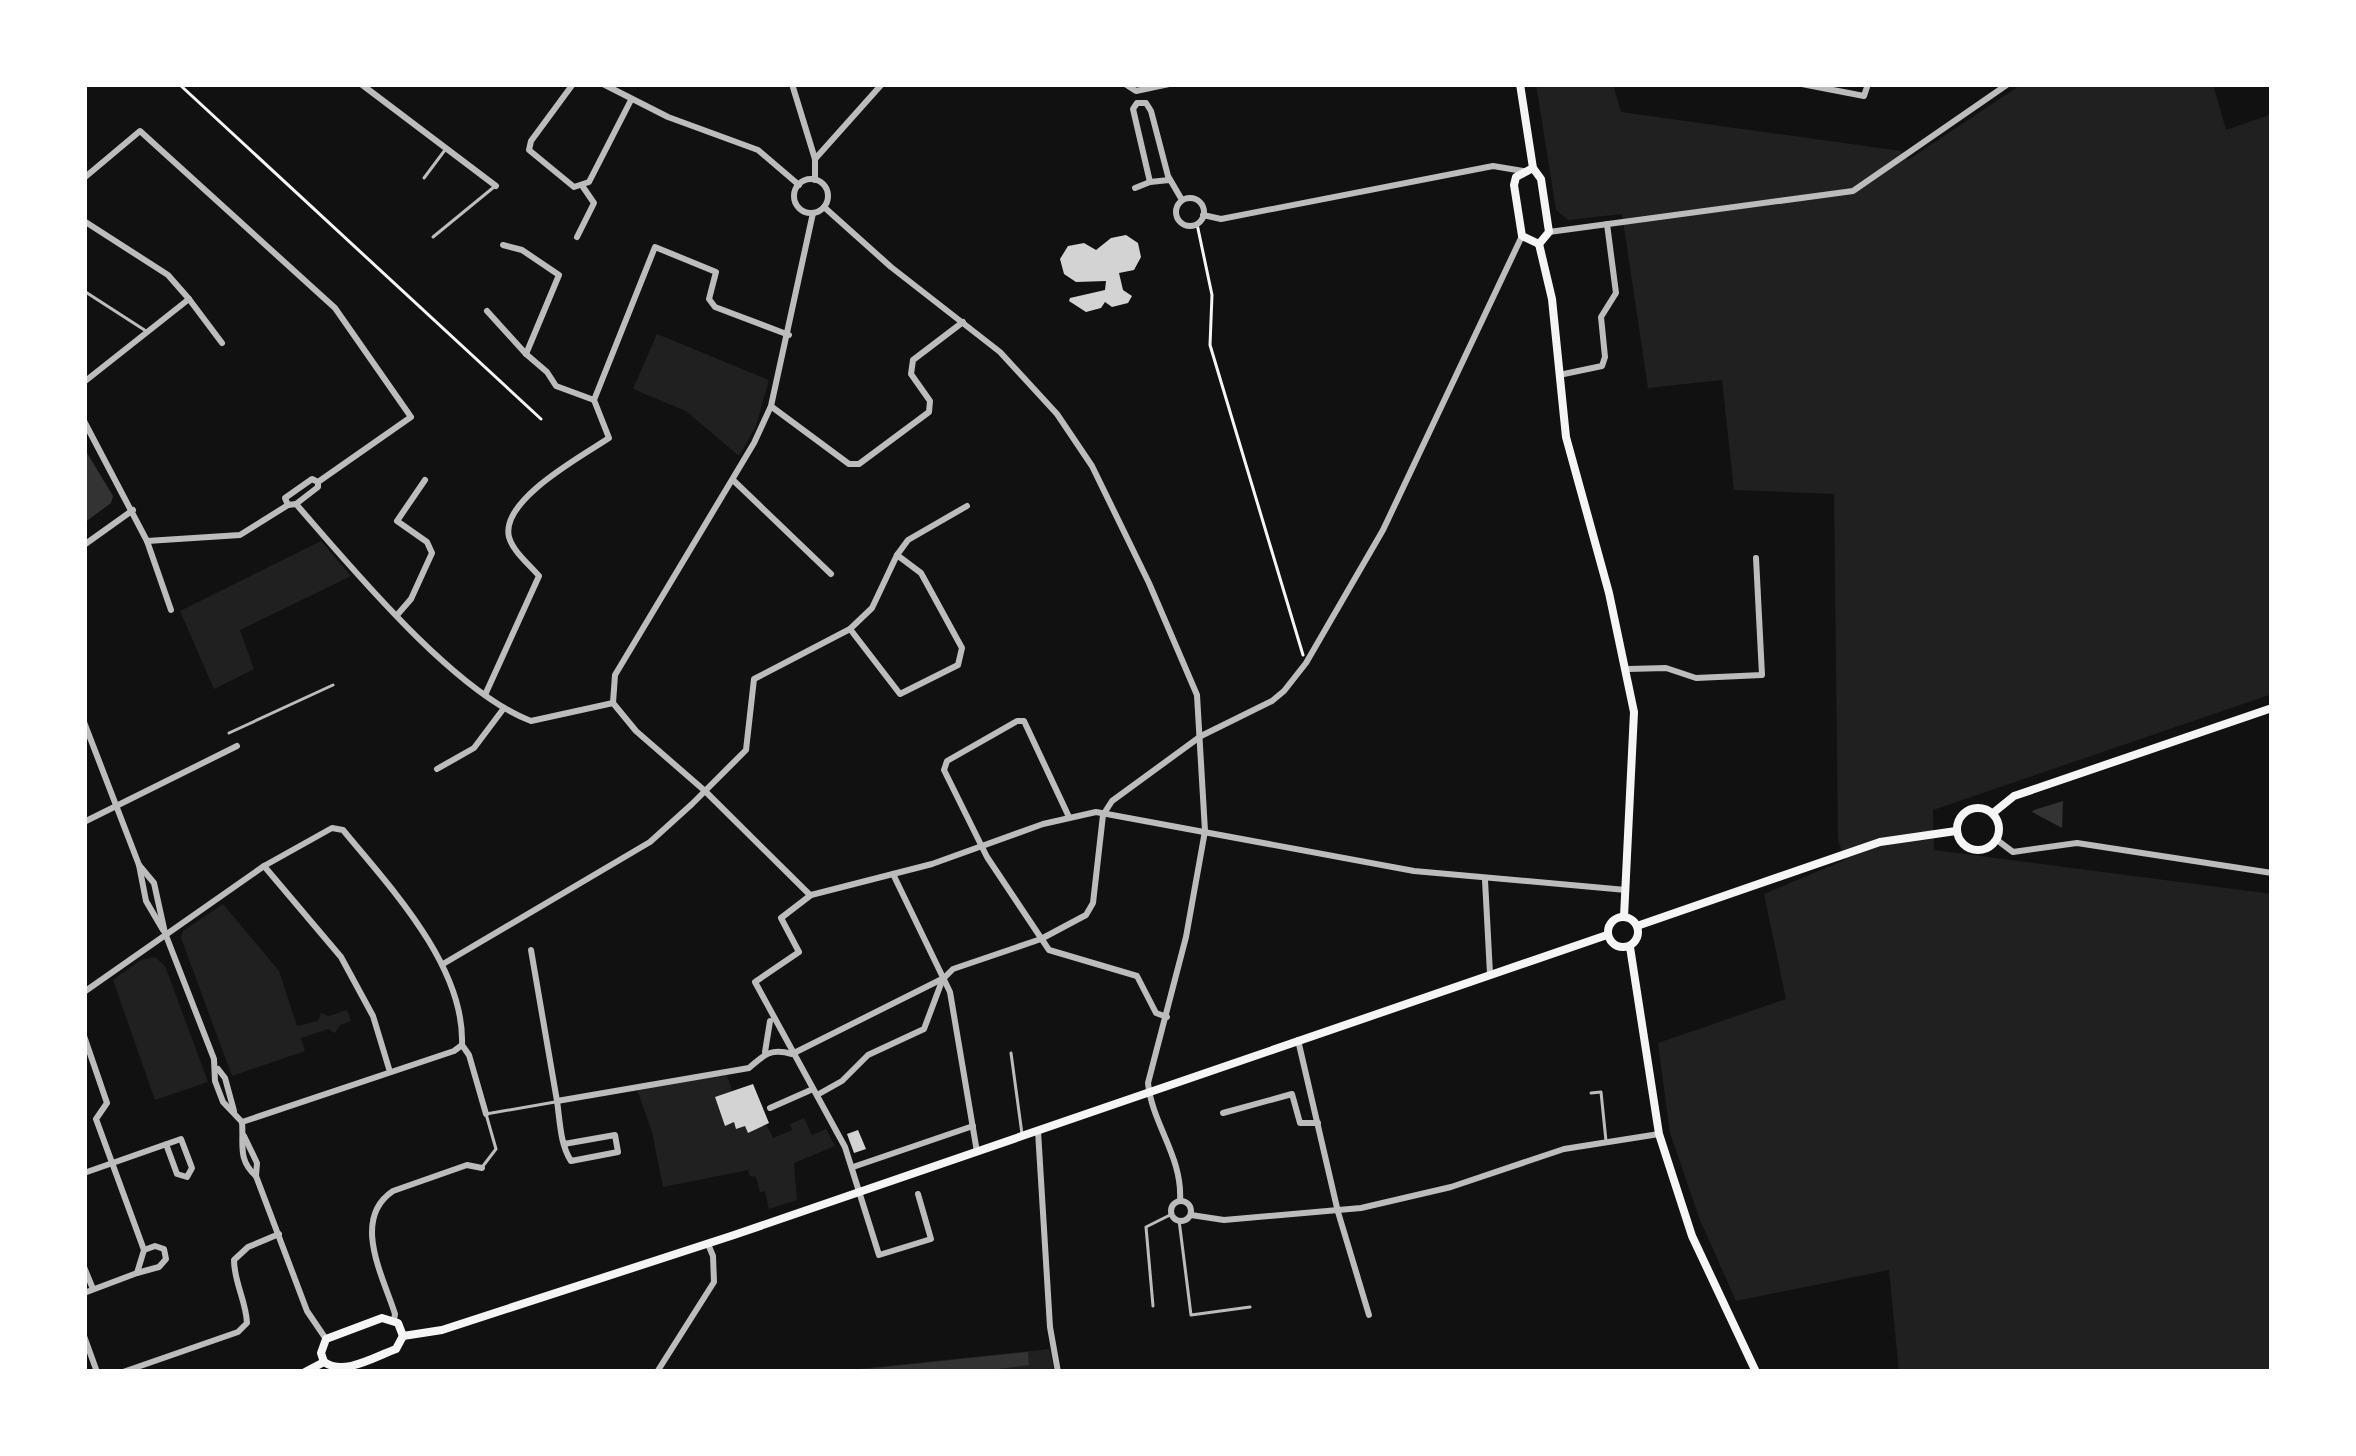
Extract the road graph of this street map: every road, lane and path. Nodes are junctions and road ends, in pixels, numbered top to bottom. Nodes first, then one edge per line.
1 (179, 84) edge
2 (362, 84) edge
3 (573, 84) edge
4 (603, 84) edge
5 (792, 84) edge
6 (882, 84) edge
7 (1125, 84) edge
8 (1169, 84) edge
9 (1520, 84) edge
10 (1802, 84) edge
11 (1868, 84) edge
12 (2008, 84) edge
13 (631, 100) junction
14 (446, 148) junction
15 (814, 159) junction
16 (1528, 170) junction
17 (84, 178) edge
18 (424, 178) dead end
19 (815, 180) junction
20 (1169, 180) junction
21 (1150, 182) junction
22 (799, 184) junction
23 (496, 186) joint
24 (583, 187) junction
25 (1135, 188) dead end
26 (1182, 200) junction
27 (824, 207) junction
28 (813, 213) junction
29 (1203, 215) junction
30 (84, 221) edge
31 (1197, 224) junction
32 (1607, 224) junction
33 (1550, 232) junction
34 (1522, 236) junction
35 (433, 237) dead end
36 (577, 237) dead end
37 (1539, 244) junction
38 (503, 245) dead end
39 (84, 291) edge
40 (189, 299) junction
41 (487, 311) dead end
42 (962, 322) junction
43 (146, 331) junction
44 (789, 335) junction
45 (222, 343) dead end
46 (526, 354) junction
47 (1558, 375) junction
48 (84, 382) edge
49 (594, 400) junction
50 (771, 406) junction
51 (541, 419) dead end
52 (84, 421) edge
53 (425, 480) dead end
54 (733, 480) junction
55 (292, 505) junction
56 (967, 506) dead end
57 (133, 510) junction
58 (147, 541) junction
59 (84, 545) edge
60 (897, 555) junction
61 (1756, 559) dead end
62 (831, 574) dead end
63 (171, 610) dead end
64 (398, 614) junction
65 (850, 629) junction
66 (1306, 663) junction
67 (1628, 669) junction
68 (333, 685) dead end
69 (484, 696) junction
70 (613, 703) junction
71 (504, 708) junction
72 (2272, 708) edge
73 (84, 722) edge
74 (229, 733) dead end
75 (1202, 736) junction
76 (237, 746) dead end
77 (436, 769) dead end
78 (705, 791) junction
79 (116, 805) junction
80 (1993, 813) junction
81 (1103, 815) junction
82 (1069, 817) junction
83 (84, 821) edge
84 (1205, 830) junction
85 (1956, 831) junction
86 (1997, 840) junction
87 (981, 846) junction
88 (264, 866) junction
89 (2272, 873) edge
90 (892, 874) junction
91 (1485, 880) junction
92 (1626, 890) junction
93 (811, 895) junction
94 (1624, 917) junction
95 (1637, 926) junction
96 (165, 933) junction
97 (1607, 935) junction
98 (1041, 939) junction
99 (1630, 946) junction
100 (531, 950) dead end
101 (443, 964) junction
102 (1490, 974) junction
103 (944, 978) junction
104 (84, 992) edge
105 (771, 1017) junction
106 (1167, 1017) junction
107 (84, 1036) edge
108 (1298, 1040) junction
109 (462, 1045) junction
110 (765, 1052) junction
111 (1011, 1052) dead end
112 (792, 1054) junction
113 (390, 1072) junction
114 (815, 1092) junction
115 (1148, 1092) junction
116 (1591, 1094) dead end
117 (557, 1101) junction
118 (770, 1108) dead end
119 (1223, 1113) dead end
120 (486, 1114) junction
121 (242, 1122) junction
122 (1318, 1123) junction
123 (973, 1126) junction
124 (1038, 1130) junction
125 (1659, 1134) junction
126 (1022, 1136) junction
127 (1606, 1143) junction
128 (166, 1144) junction
129 (564, 1144) junction
130 (977, 1152) junction
131 (113, 1164) junction
132 (853, 1167) junction
133 (482, 1168) joint
134 (84, 1173) edge
135 (860, 1191) junction
136 (918, 1194) dead end
137 (1180, 1201) junction
138 (1339, 1212) junction
139 (1190, 1215) junction
140 (1176, 1217) junction
141 (279, 1234) junction
142 (708, 1244) junction
143 (144, 1250) junction
144 (84, 1267) edge
145 (137, 1273) junction
146 (93, 1289) junction
147 (84, 1293) edge
148 (1154, 1306) dead end
149 (1250, 1307) dead end
150 (1369, 1315) dead end
151 (394, 1321) junction
152 (84, 1336) edge
153 (403, 1336) junction
154 (326, 1339) junction
155 (324, 1362) junction
156 (342, 1370) edge
157 (98, 1372) edge
158 (123, 1372) edge
159 (305, 1372) edge
160 (657, 1372) edge
161 (1058, 1372) edge
162 (1756, 1372) edge

1 - 51 path
2 - 14 street
3 - 24 street
4 - 13 street
5 - 15 street
6 - 15 street
7 - 8 street
9 - 16 main road
10 - 11 street
12 - 32 street
13 - 22 street
13 - 24 street
14 - 18 lane
14 - 23 street
15 - 19 street
16 - 29 street
16 - 33 main road
16 - 34 main road
17 - 55 street
19 - 22 street
19 - 27 street
20 - 21 street
20 - 21 street
20 - 26 street
21 - 25 street
22 - 28 street
23 - 35 lane
24 - 36 street
26 - 29 street
26 - 31 street
27 - 28 street
27 - 42 street
28 - 44 street
29 - 31 street
30 - 40 street
31 - 66 path
32 - 33 street
32 - 47 street
33 - 37 main road
34 - 37 main road
34 - 66 street
37 - 47 main road
38 - 46 street
39 - 43 lane
40 - 43 street
40 - 45 street
41 - 46 street
42 - 50 street
42 - 75 street
43 - 48 street
44 - 49 street
44 - 50 street
46 - 49 street
47 - 67 main road
49 - 69 street
50 - 54 street
52 - 57 street
53 - 64 street
54 - 62 street
54 - 70 street
55 - 58 street
55 - 64 street
56 - 60 street
57 - 58 street
57 - 59 street
58 - 63 street
60 - 65 street
60 - 65 street
61 - 67 street
64 - 69 street
65 - 78 street
66 - 75 street
67 - 92 main road
68 - 74 lane
69 - 71 street
70 - 71 street
70 - 78 street
71 - 77 street
72 - 80 main road
73 - 79 street
75 - 81 street
75 - 84 street
76 - 79 street
78 - 93 street
78 - 101 street
79 - 83 street
79 - 96 street
80 - 85 main road
80 - 86 main road
81 - 82 street
81 - 84 street
81 - 98 street
82 - 87 street
82 - 87 street
84 - 91 street
84 - 106 street
85 - 86 main road
85 - 95 main road
86 - 89 street
87 - 90 street
87 - 98 street
88 - 96 street
88 - 101 street
88 - 113 street
90 - 93 street
90 - 103 street
91 - 92 street
91 - 102 street
92 - 94 main road
93 - 105 street
94 - 95 main road
94 - 97 main road
95 - 99 main road
96 - 104 street
96 - 121 street
97 - 99 main road
97 - 102 main road
98 - 103 street
98 - 106 street
99 - 125 main road
100 - 117 street
101 - 109 street
102 - 108 main road
103 - 112 street
103 - 114 street
103 - 123 street
105 - 110 street
105 - 112 street
106 - 115 street
107 - 131 street
108 - 115 main road
108 - 122 street
109 - 113 street
109 - 120 street
110 - 112 street
110 - 117 street
111 - 126 lane
112 - 114 street
113 - 121 street
114 - 118 street
114 - 132 street
115 - 124 main road
115 - 137 street
116 - 127 lane
117 - 120 lane
117 - 129 street
119 - 122 street
120 - 133 lane
121 - 141 street
122 - 138 street
123 - 130 street
123 - 132 street
124 - 126 main road
124 - 161 street
125 - 127 street
125 - 162 main road
126 - 130 main road
127 - 138 street
128 - 128 street
128 - 131 street
129 - 129 street
130 - 135 main road
131 - 134 street
131 - 143 street
132 - 135 street
133 - 151 street
135 - 136 street
135 - 142 main road
137 - 139 street
137 - 140 street
138 - 139 street
138 - 150 street
139 - 140 street
140 - 148 lane
140 - 149 lane
141 - 154 street
141 - 158 street
142 - 153 main road
142 - 160 street
143 - 145 street
143 - 145 street
144 - 146 street
145 - 146 street
146 - 147 street
151 - 153 main road
151 - 154 main road
152 - 157 street
153 - 156 main road
154 - 155 main road
155 - 156 main road
155 - 159 main road

